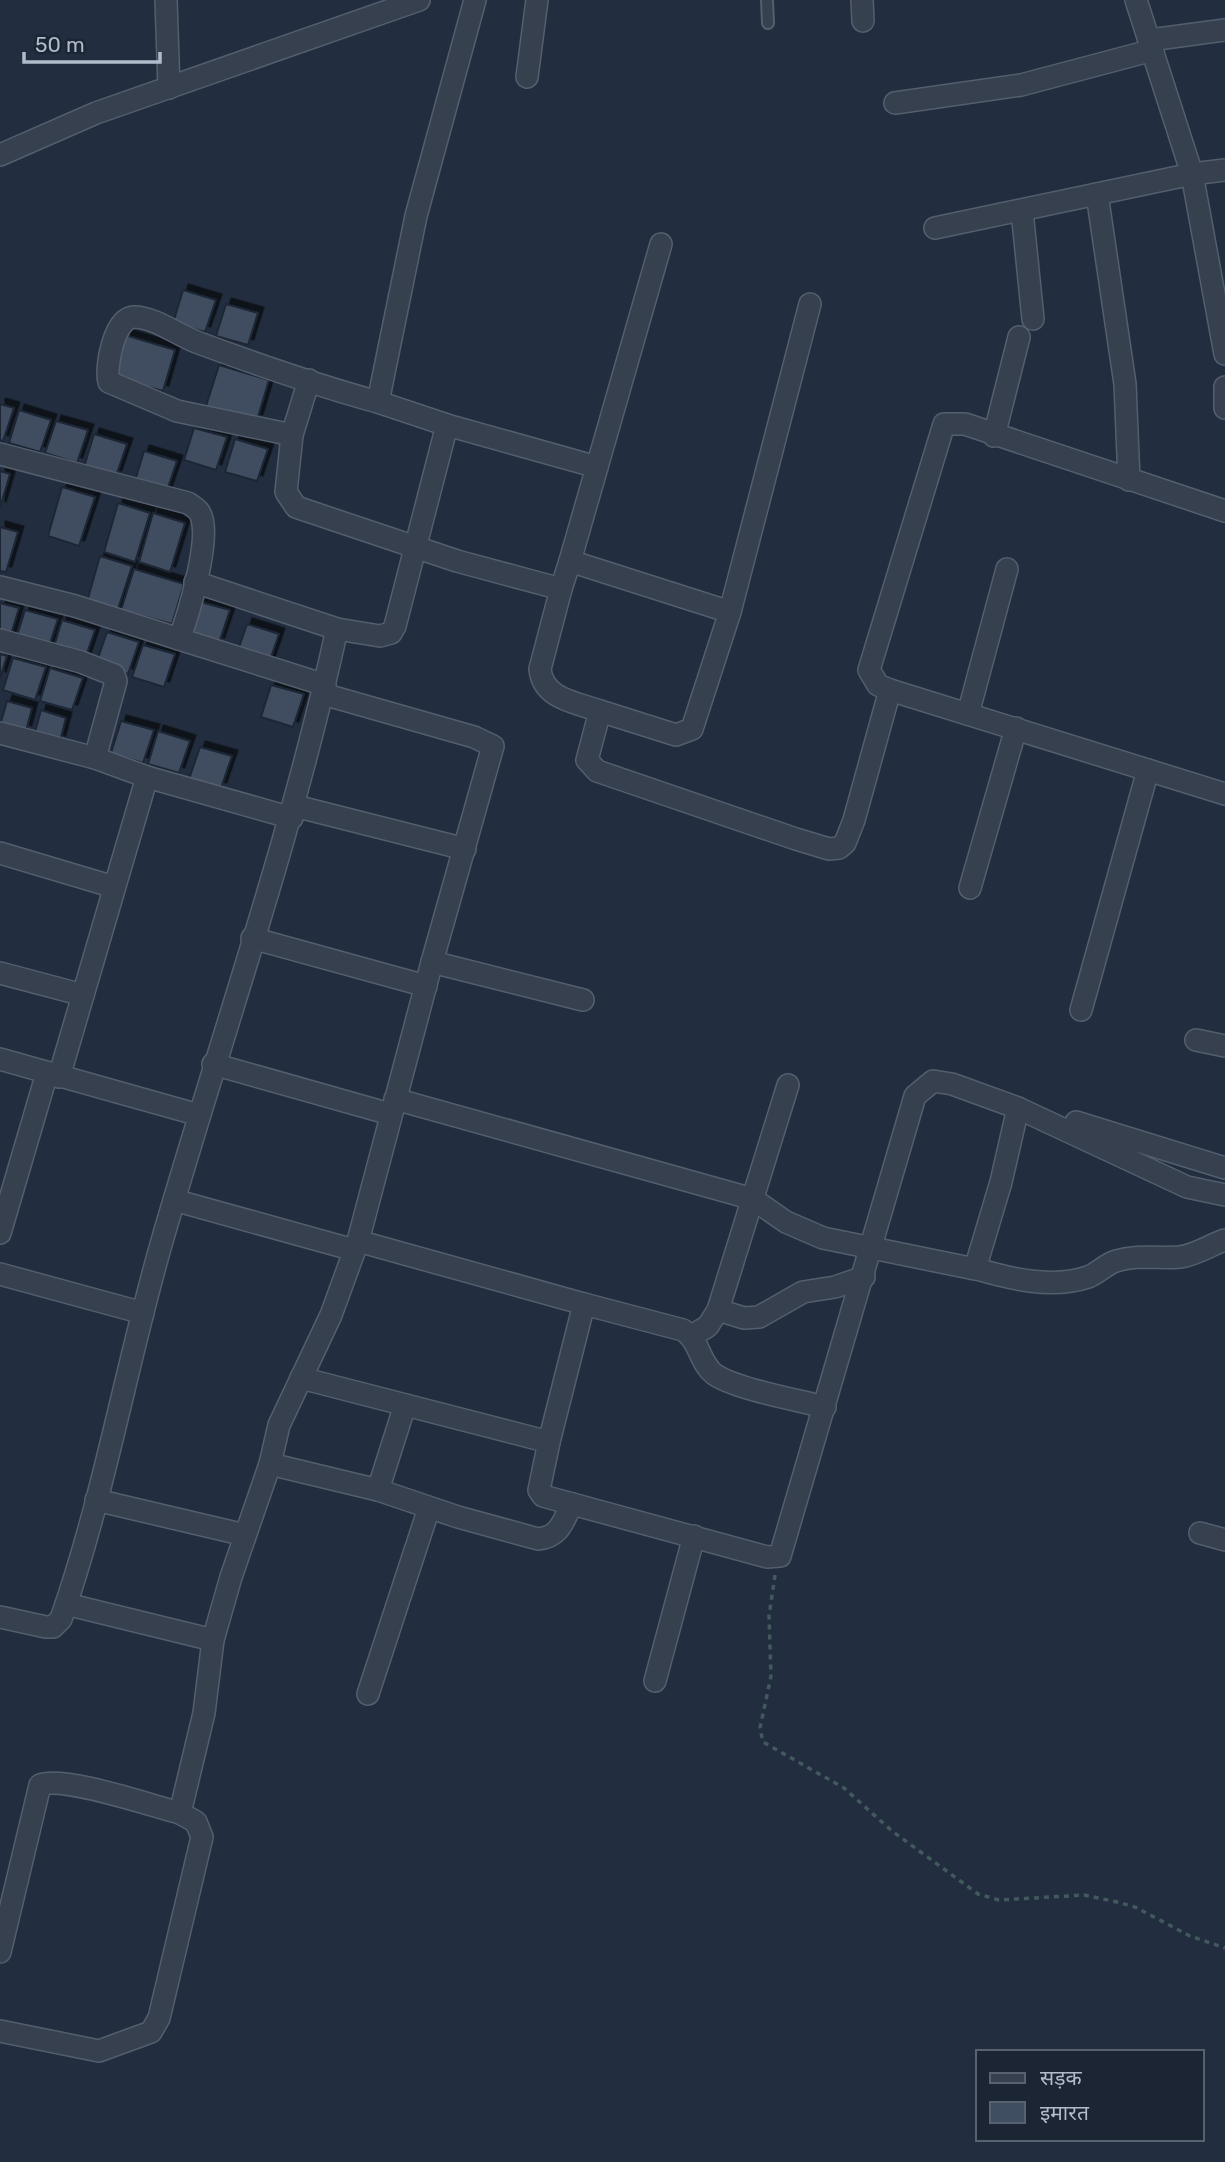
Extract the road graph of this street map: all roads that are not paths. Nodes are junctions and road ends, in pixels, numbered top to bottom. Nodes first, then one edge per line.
1 (166, 0) edge
2 (419, 0) edge
3 (475, 0) edge
4 (537, 0) edge
5 (767, 0) edge
6 (1136, 0) edge
7 (768, 23) dead end
8 (1225, 30) edge
9 (1152, 45) junction
10 (527, 77) dead end
11 (169, 88) junction
12 (895, 103) dead end
13 (0, 155) edge
14 (1225, 170) edge
15 (1192, 174) junction
16 (1097, 194) junction
17 (1022, 211) junction
18 (935, 228) dead end
19 (661, 244) dead end
20 (810, 304) dead end
21 (1033, 319) dead end
22 (1019, 337) dead end
23 (1225, 354) edge
24 (309, 380) junction
25 (1225, 387) edge
26 (378, 402) junction
27 (1225, 408) edge
28 (447, 425) junction
29 (292, 435) junction
30 (994, 436) junction
31 (0, 454) edge
32 (597, 467) junction
33 (1129, 480) junction
34 (1225, 512) edge
35 (413, 547) junction
36 (570, 561) junction
37 (1007, 569) dead end
38 (195, 582) junction
39 (0, 587) edge
40 (561, 589) junction
41 (730, 612) junction
42 (337, 629) junction
43 (179, 639) junction
44 (0, 640) edge
45 (324, 690) junction
46 (890, 690) junction
47 (600, 711) junction
48 (968, 715) junction
49 (1016, 727) junction
50 (0, 733) edge
51 (96, 758) junction
52 (1148, 770) junction
53 (147, 777) junction
54 (1225, 794) edge
55 (293, 812) junction
56 (465, 849) junction
57 (0, 853) edge
58 (114, 887) junction
59 (970, 888) dead end
60 (252, 938) junction
61 (432, 962) junction
62 (0, 973) edge
63 (426, 986) junction
64 (83, 995) junction
65 (583, 1000) dead end
66 (1081, 1010) dead end
67 (1196, 1040) dead end
68 (1225, 1046) edge
69 (0, 1059) edge
70 (214, 1064) junction
71 (53, 1075) junction
72 (788, 1085) dead end
73 (392, 1106) junction
74 (1018, 1108) junction
75 (199, 1115) junction
76 (1050, 1122) junction
77 (1225, 1168) edge
78 (1225, 1195) edge
79 (753, 1199) junction
80 (174, 1200) junction
81 (0, 1233) edge
82 (1225, 1240) edge
83 (356, 1245) junction
84 (872, 1247) junction
85 (977, 1269) junction
86 (0, 1274) edge
87 (864, 1277) junction
88 (584, 1304) junction
89 (718, 1310) junction
90 (143, 1313) junction
91 (692, 1336) junction
92 (301, 1378) junction
93 (405, 1405) junction
94 (825, 1408) junction
95 (549, 1442) junction
96 (270, 1464) junction
97 (378, 1490) junction
98 (96, 1500) junction
99 (572, 1504) junction
100 (429, 1507) junction
101 (1200, 1533) dead end
102 (245, 1535) junction
103 (694, 1536) junction
104 (1225, 1540) edge
105 (66, 1604) junction
106 (0, 1617) edge
107 (213, 1640) junction
108 (655, 1681) dead end
109 (368, 1694) dead end
110 (180, 1813) junction
111 (0, 1952) edge
112 (0, 2031) edge

1 - 11 street
2 - 11 street
3 - 26 street
4 - 10 street
5 - 7 lane
6 - 9 street
8 - 9 street
9 - 12 street
9 - 15 street
11 - 13 street
14 - 15 street
15 - 16 street
15 - 23 street
16 - 17 street
16 - 33 street
17 - 18 street
17 - 21 street
19 - 32 street
20 - 41 street
22 - 30 street
24 - 26 street
24 - 29 street
24 - 29 street
25 - 27 street
26 - 28 street
28 - 32 street
28 - 35 street
29 - 35 street
30 - 33 street
30 - 46 street
31 - 38 street
32 - 36 street
33 - 34 street
35 - 40 street
35 - 42 street
36 - 40 street
36 - 41 street
37 - 48 street
38 - 42 street
38 - 43 street
39 - 43 street
40 - 47 street
41 - 47 street
42 - 45 street
43 - 45 street
44 - 51 street
45 - 55 street
45 - 56 street
46 - 47 street
46 - 48 street
48 - 49 street
49 - 52 street
49 - 59 street
50 - 51 street
51 - 53 street
52 - 54 street
52 - 66 street
53 - 55 street
53 - 58 street
55 - 56 street
55 - 60 street
56 - 61 street
57 - 58 street
58 - 64 street
60 - 63 street
60 - 70 street
61 - 63 street
61 - 65 street
62 - 64 street
63 - 73 street
64 - 71 street
67 - 68 street
69 - 71 street
70 - 73 street
70 - 75 street
71 - 75 street
71 - 81 street
72 - 79 street
73 - 79 street
73 - 83 street
74 - 76 street
74 - 84 street
74 - 85 street
75 - 80 street
76 - 77 street
76 - 78 street
79 - 84 street
79 - 89 street
80 - 83 street
80 - 90 street
82 - 85 street
83 - 88 street
83 - 92 street
84 - 85 street
84 - 87 street
86 - 90 street
87 - 89 street
87 - 94 street
88 - 91 street
88 - 95 street
89 - 91 street
90 - 98 street
91 - 94 street
92 - 93 street
92 - 96 street
93 - 95 street
93 - 97 street
94 - 103 street
95 - 99 street
96 - 97 street
96 - 102 street
97 - 100 street
98 - 102 street
98 - 105 street
99 - 100 street
99 - 103 street
100 - 109 street
101 - 104 street
102 - 107 street
103 - 108 street
105 - 106 street
105 - 107 street
107 - 110 street
110 - 111 street
110 - 112 street

